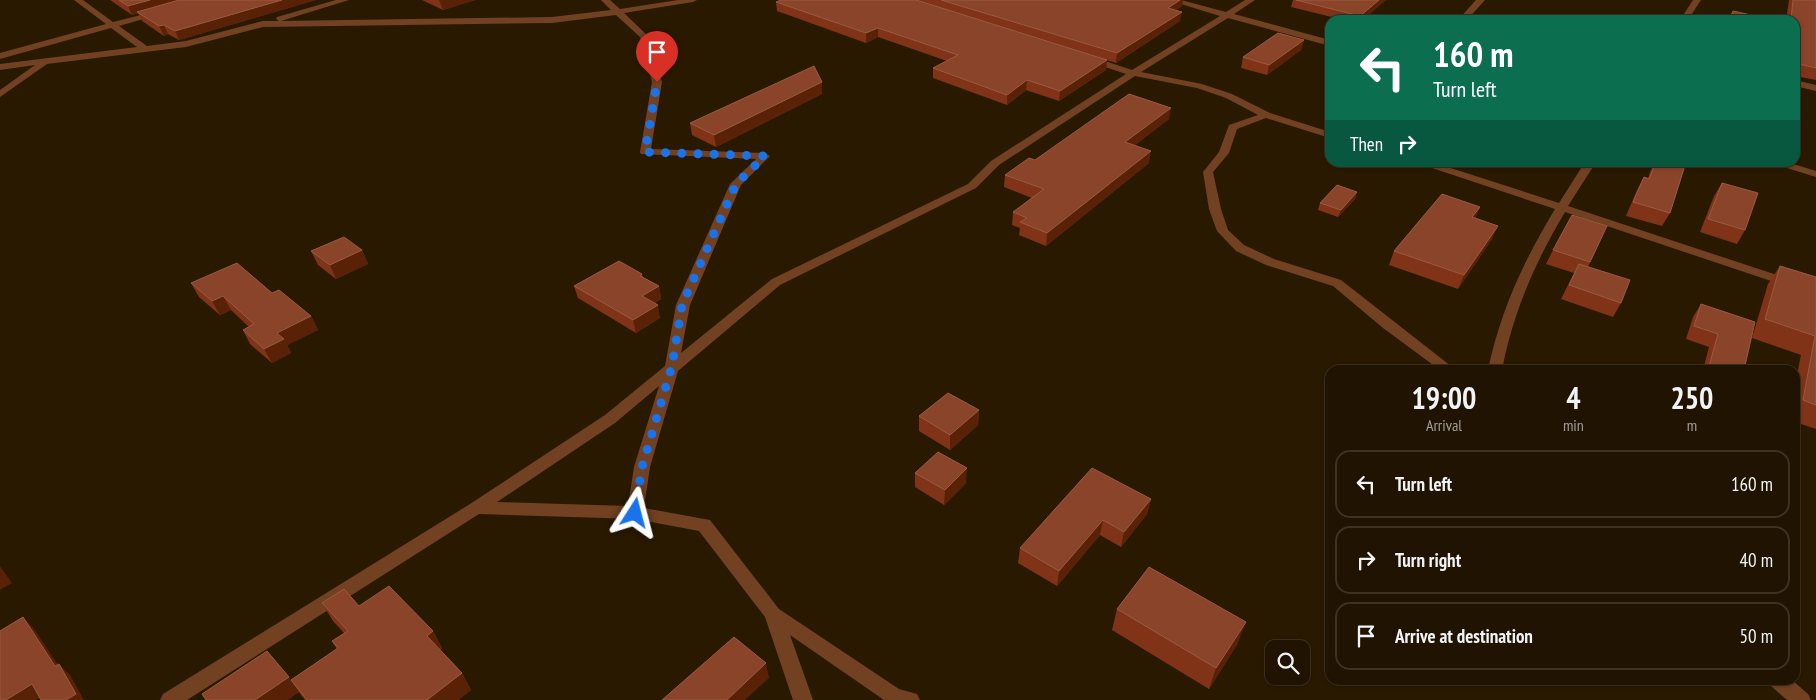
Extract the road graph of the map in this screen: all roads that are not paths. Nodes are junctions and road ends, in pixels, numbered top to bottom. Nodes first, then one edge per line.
1 (78, 0) edge
2 (345, 0) edge
3 (605, 0) edge
4 (693, 0) edge
5 (1172, 0) edge
6 (1251, 0) edge
7 (1481, 0) edge
8 (1697, 0) edge
9 (166, 10) edge
10 (618, 12) junction
11 (1228, 14) junction
12 (1467, 15) edge
13 (1687, 15) edge
14 (113, 24) junction
15 (263, 24) junction
16 (1325, 42) edge
17 (144, 48) junction
18 (1077, 55) edge
19 (0, 56) edge
20 (46, 62) junction
21 (0, 68) edge
22 (1133, 73) junction
23 (1800, 84) edge
24 (1816, 88) edge
25 (0, 94) edge
26 (1266, 115) junction
27 (1325, 133) edge
28 (1435, 167) edge
29 (1588, 167) edge
30 (1791, 167) edge
31 (1816, 174) edge
32 (1561, 206) junction
33 (1816, 292) edge
34 (1442, 365) edge
35 (1496, 365) edge
36 (672, 366) junction
37 (476, 508) junction
38 (635, 513) junction
39 (773, 614) junction
40 (1784, 685) edge
41 (170, 700) edge
42 (803, 700) edge
43 (910, 700) edge
44 (1801, 700) edge

1 - 14 street
2 - 15 street
3 - 10 street
4 - 10 street
5 - 11 street
6 - 11 street
7 - 12 street
8 - 13 street
9 - 14 street
10 - 15 street
10 - 36 street
11 - 16 street
11 - 22 street
14 - 17 street
14 - 19 street
15 - 17 street
17 - 20 street
18 - 22 street
20 - 21 street
20 - 25 street
22 - 26 street
22 - 36 street
23 - 24 street
26 - 27 street
26 - 34 street
28 - 32 street
29 - 32 street
30 - 31 street
32 - 33 street
32 - 35 street
36 - 37 street
36 - 38 street
37 - 38 street
37 - 41 street
38 - 39 street
39 - 42 street
39 - 43 street
40 - 44 street

